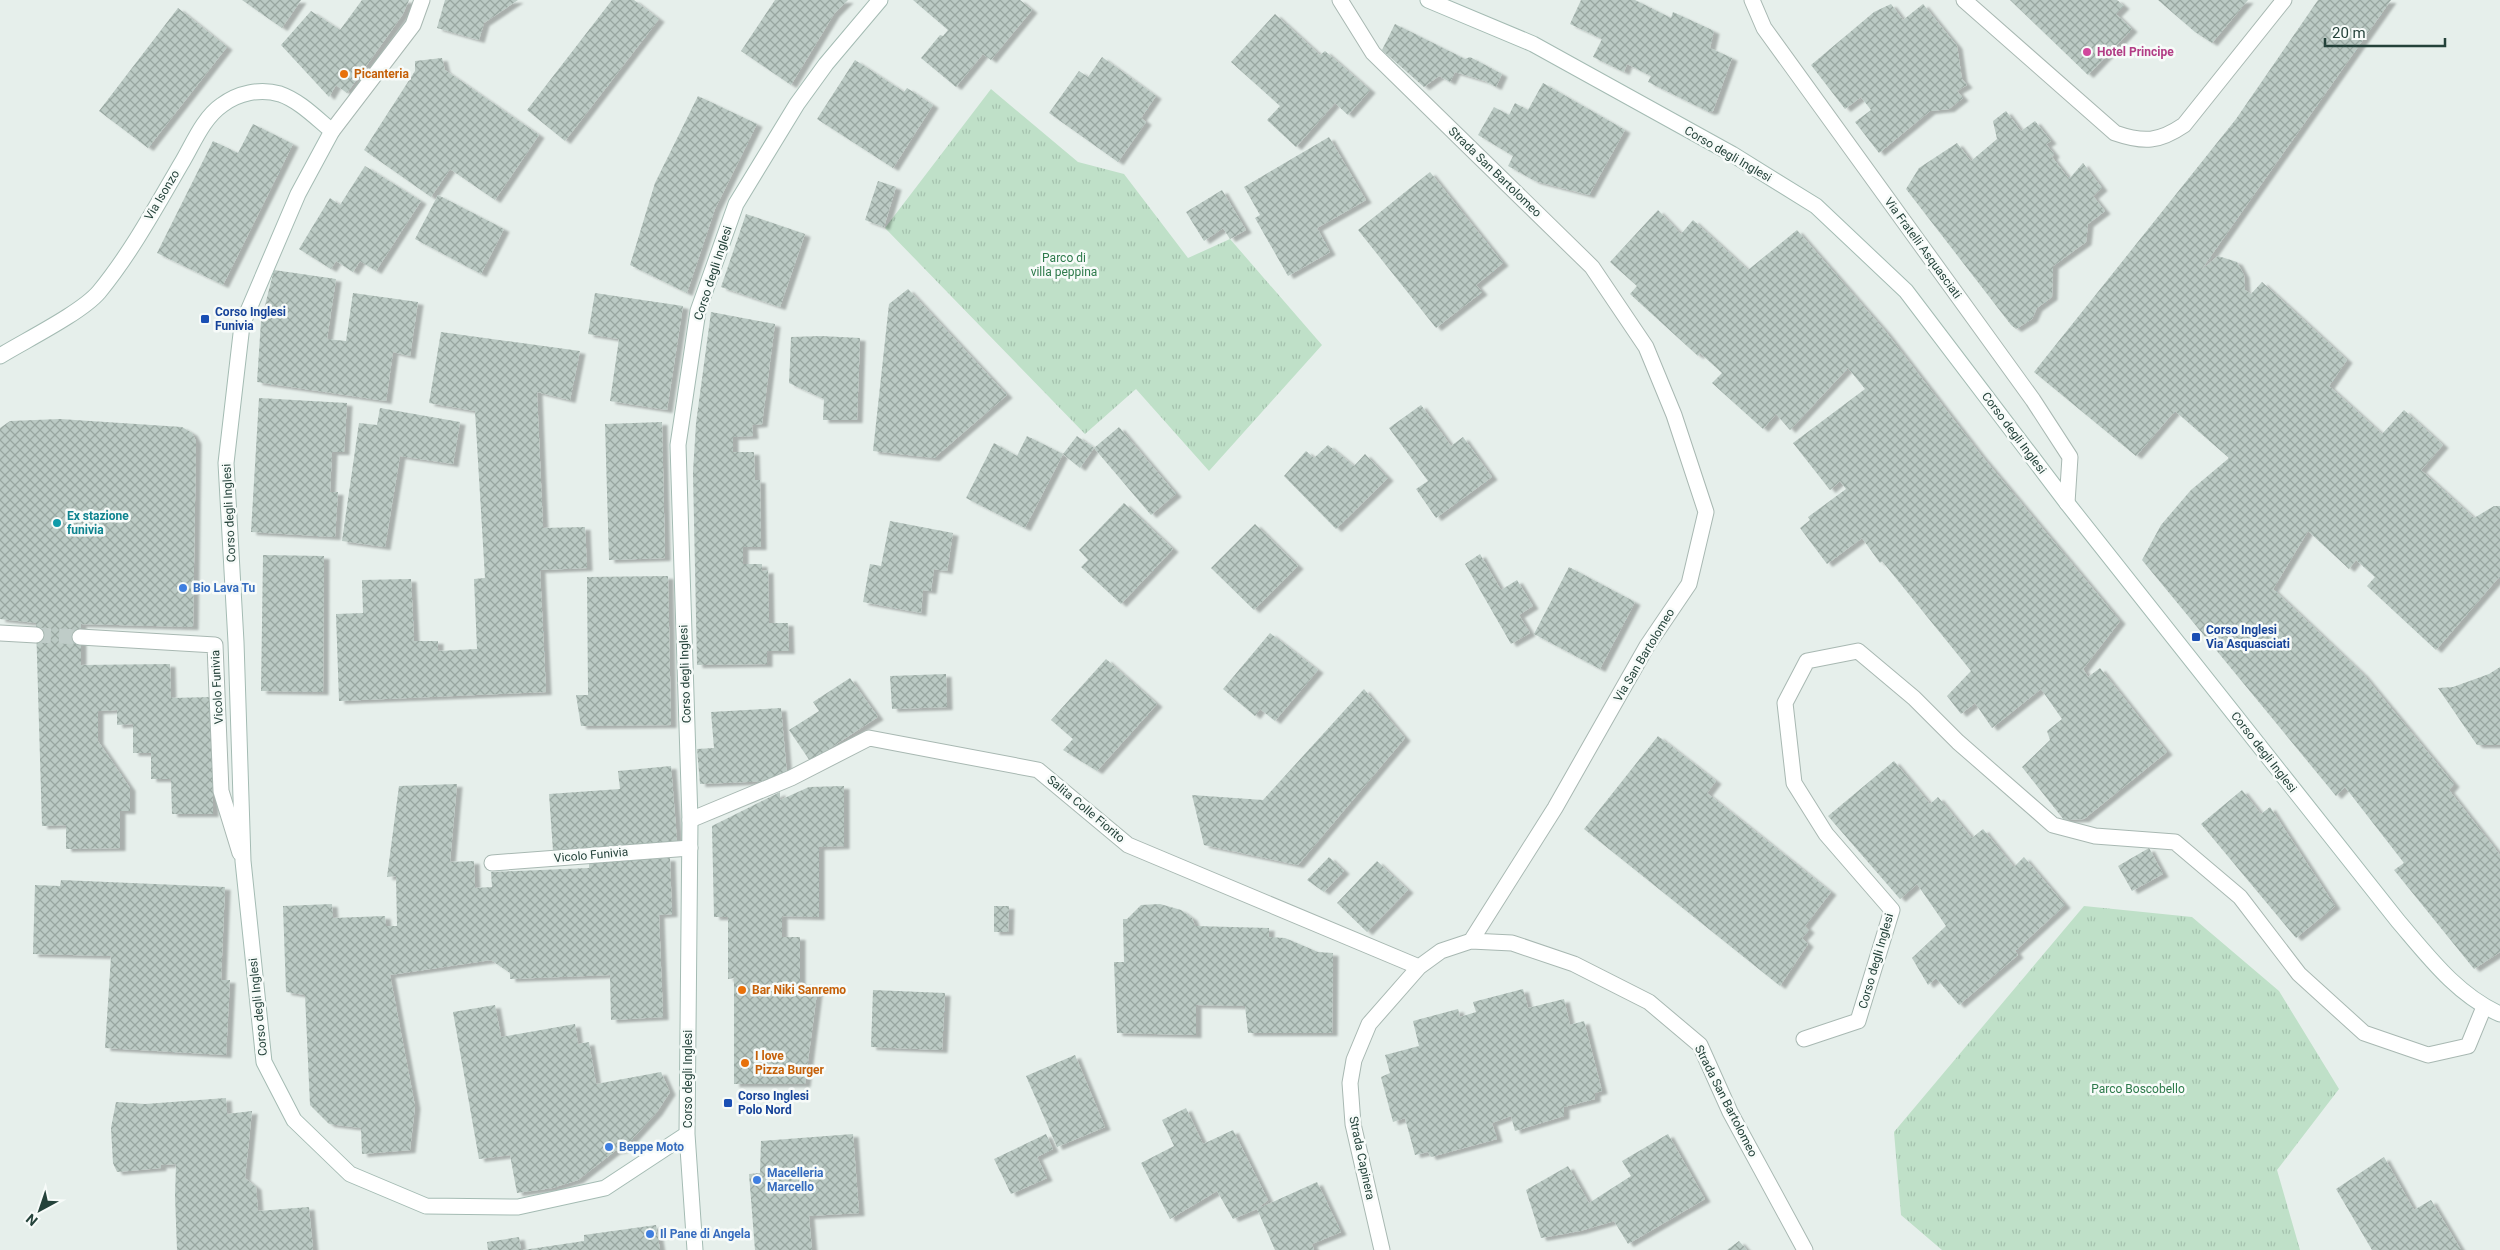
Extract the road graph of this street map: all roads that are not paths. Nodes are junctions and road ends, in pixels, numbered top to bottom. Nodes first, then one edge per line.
1 (422, 0) edge
2 (880, 0) edge
3 (1340, 0) edge
4 (1428, 0) edge
5 (1752, 0) edge
6 (1964, 0) edge
7 (2284, 0) edge
8 (332, 131) junction
9 (1646, 348) joint
10 (0, 356) edge
11 (2067, 503) junction
12 (0, 633) edge
13 (36, 635) tunnel mouth
14 (80, 637) tunnel mouth
15 (690, 820) junction
16 (690, 848) junction
17 (243, 861) junction
18 (492, 863) dead end
19 (1471, 940) junction
20 (1419, 967) junction
21 (2484, 1007) junction
22 (2500, 1014) edge
23 (1804, 1039) dead end
24 (687, 1134) junction
25 (695, 1250) edge
26 (1382, 1250) edge
27 (1806, 1250) edge

1 - 8 street, Corso degli Inglesi
2 - 15 street, Corso degli Inglesi
3 - 9 street, Strada San Bartolomeo
4 - 11 street, Corso degli Inglesi
5 - 11 street, Via Fratelli Asquasciati
6 - 7 street
8 - 10 street, Via Isonzo
8 - 17 street, Corso degli Inglesi
9 - 19 street, Via San Bartolomeo
11 - 21 street, Corso degli Inglesi
12 - 13 street
14 - 17 street, Vicolo Funivia
15 - 16 street, Corso degli Inglesi
15 - 20 street, Salita Colle Fiorito
16 - 18 street, Vicolo Funivia
16 - 24 street, Corso degli Inglesi
17 - 24 street, Corso degli Inglesi
19 - 20 street, Strada Capinera
19 - 27 street, Strada San Bartolomeo
20 - 26 street, Strada Capinera
21 - 22 street, Corso degli Inglesi
21 - 23 street, Corso degli Inglesi
24 - 25 street

